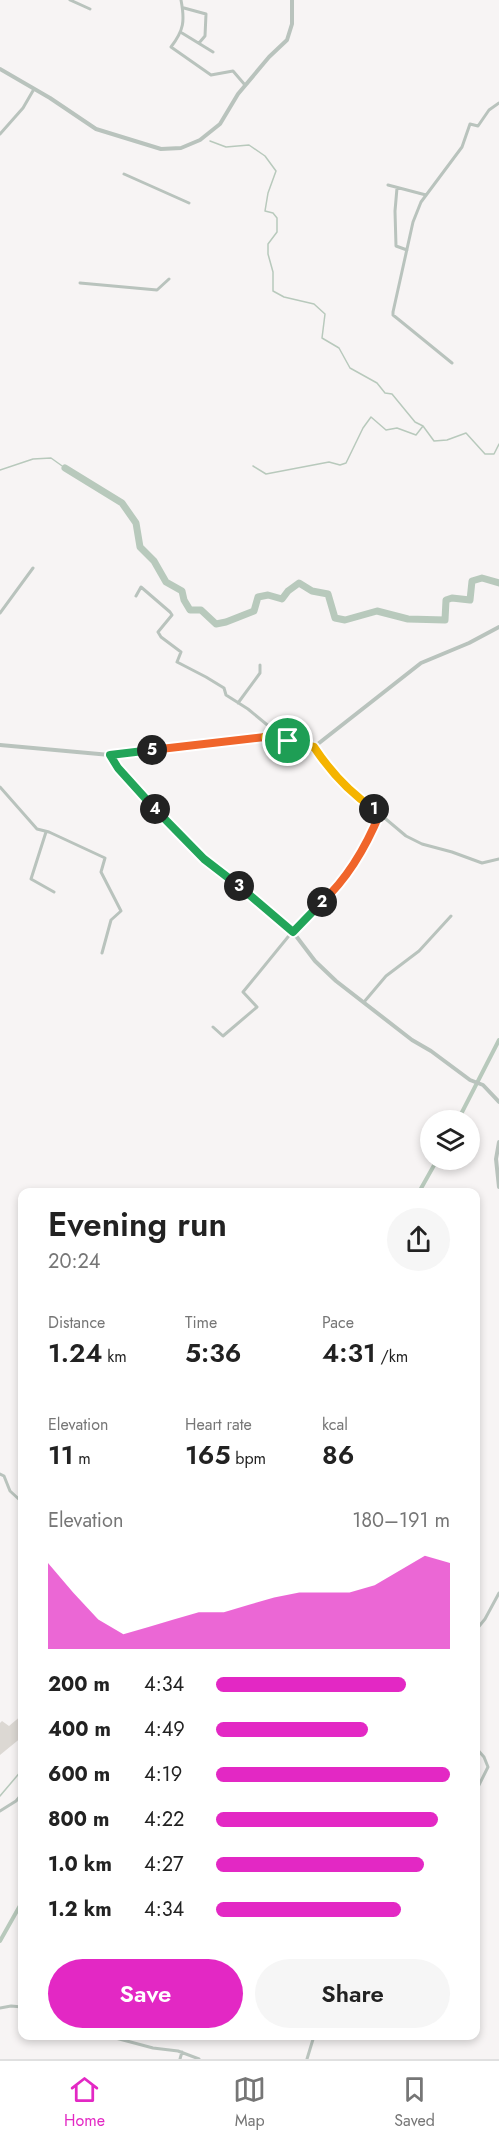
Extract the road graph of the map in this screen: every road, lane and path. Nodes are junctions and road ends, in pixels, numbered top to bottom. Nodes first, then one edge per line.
1 (70, 0) edge
2 (181, 0) edge
3 (292, 0) edge
4 (183, 8) junction
5 (90, 9) dead end
6 (182, 33) junction
7 (199, 43) junction
8 (213, 52) dead end
9 (0, 69) edge
10 (245, 86) junction
11 (34, 89) junction
12 (499, 103) edge
13 (0, 134) edge
14 (124, 174) dead end
15 (388, 185) dead end
16 (397, 188) junction
17 (426, 195) junction
18 (189, 203) dead end
19 (407, 250) junction
20 (169, 279) dead end
21 (80, 283) dead end
22 (452, 363) dead end
23 (33, 568) dead end
24 (136, 596) dead end
25 (0, 613) edge
26 (499, 627) edge
27 (260, 666) dead end
28 (238, 703) junction
29 (288, 741) junction
30 (0, 745) edge
31 (314, 747) junction
32 (110, 755) junction
33 (0, 787) edge
34 (380, 813) junction
35 (46, 832) junction
36 (499, 859) edge
37 (54, 892) dead end
38 (451, 916) dead end
39 (292, 932) junction
40 (102, 953) dead end
41 (364, 1002) junction
42 (213, 1027) dead end
43 (499, 1102) edge
44 (499, 1142) edge
45 (499, 1187) edge
46 (0, 1474) edge
47 (18, 1498) edge
48 (499, 1593) edge
49 (480, 1625) edge
50 (480, 1752) edge
51 (480, 1783) edge
52 (18, 1799) edge
53 (0, 1811) edge
54 (18, 2007) edge
55 (0, 2008) edge
56 (123, 2040) edge
57 (313, 2040) edge
58 (182, 2052) junction
59 (180, 2059) edge
60 (199, 2059) edge
61 (307, 2059) edge

1 - 5 street
2 - 4 street
3 - 10 street
4 - 6 street
4 - 7 street
6 - 7 street
6 - 10 street
7 - 8 street
9 - 11 street
10 - 11 street
11 - 13 street
12 - 17 street
14 - 18 street
15 - 16 street
16 - 17 street
16 - 19 street
17 - 19 street
19 - 22 street
20 - 21 street
23 - 25 street
24 - 28 street
26 - 31 street
27 - 28 street
28 - 29 street
29 - 31 street
29 - 32 street
30 - 32 street
31 - 34 street
32 - 39 street
33 - 35 street
34 - 36 street
34 - 39 street
35 - 37 street
35 - 40 street
38 - 41 street
39 - 41 street
39 - 42 street
41 - 43 street
44 - 45 street
46 - 47 street
48 - 49 street
50 - 51 street
52 - 53 street
54 - 55 street
56 - 58 street
57 - 61 street
58 - 59 street
58 - 60 street

